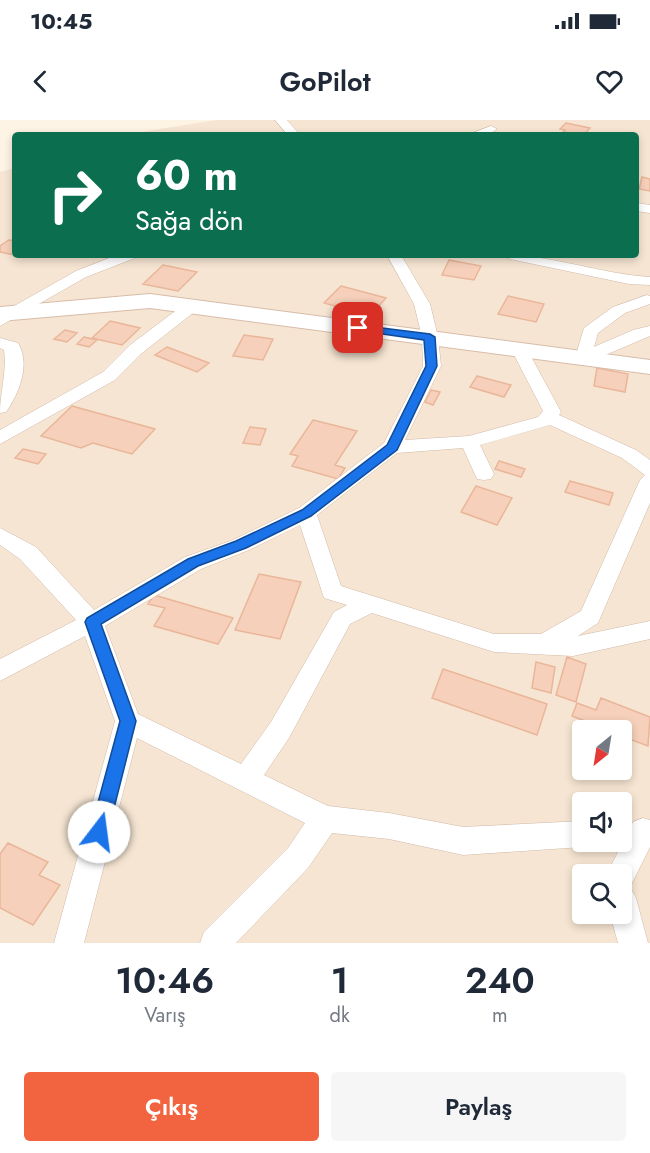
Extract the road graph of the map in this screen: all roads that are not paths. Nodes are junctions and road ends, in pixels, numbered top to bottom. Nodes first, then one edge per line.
1 (280, 120) edge
2 (491, 129) dead end
3 (291, 132) edge
4 (482, 132) edge
5 (122, 258) edge
6 (396, 258) edge
7 (524, 258) edge
8 (650, 281) edge
9 (649, 298) edge
10 (192, 306) junction
11 (6, 315) edge
12 (650, 331) edge
13 (430, 337) junction
14 (0, 343) edge
15 (519, 349) junction
16 (583, 358) junction
17 (650, 367) edge
18 (0, 408) edge
19 (548, 417) junction
20 (0, 438) edge
21 (469, 442) junction
22 (392, 447) junction
23 (650, 470) edge
24 (484, 474) dead end
25 (650, 480) edge
26 (306, 513) junction
27 (0, 535) edge
28 (371, 604) junction
29 (92, 622) junction
30 (650, 630) edge
31 (544, 644) junction
32 (0, 671) edge
33 (128, 721) junction
34 (246, 780) junction
35 (325, 819) junction
36 (638, 831) edge
37 (572, 835) edge
38 (626, 864) edge
39 (628, 924) edge
40 (69, 943) edge
41 (215, 943) edge
42 (633, 943) edge

1 - 3 street
2 - 4 street
5 - 11 street
6 - 13 street
7 - 8 street
9 - 16 street
10 - 11 street
10 - 13 street
10 - 20 street
12 - 16 street
13 - 15 street
13 - 22 street
14 - 18 street
15 - 16 street
15 - 19 street
16 - 17 street
19 - 21 street
19 - 23 street
21 - 22 street
21 - 24 street
22 - 26 street
25 - 31 street
26 - 28 street
26 - 29 street
27 - 29 street
28 - 31 street
28 - 34 street
29 - 32 street
29 - 33 street
30 - 31 street
33 - 34 street
33 - 40 street
34 - 35 street
35 - 37 street
35 - 41 street
36 - 38 street
39 - 42 street

